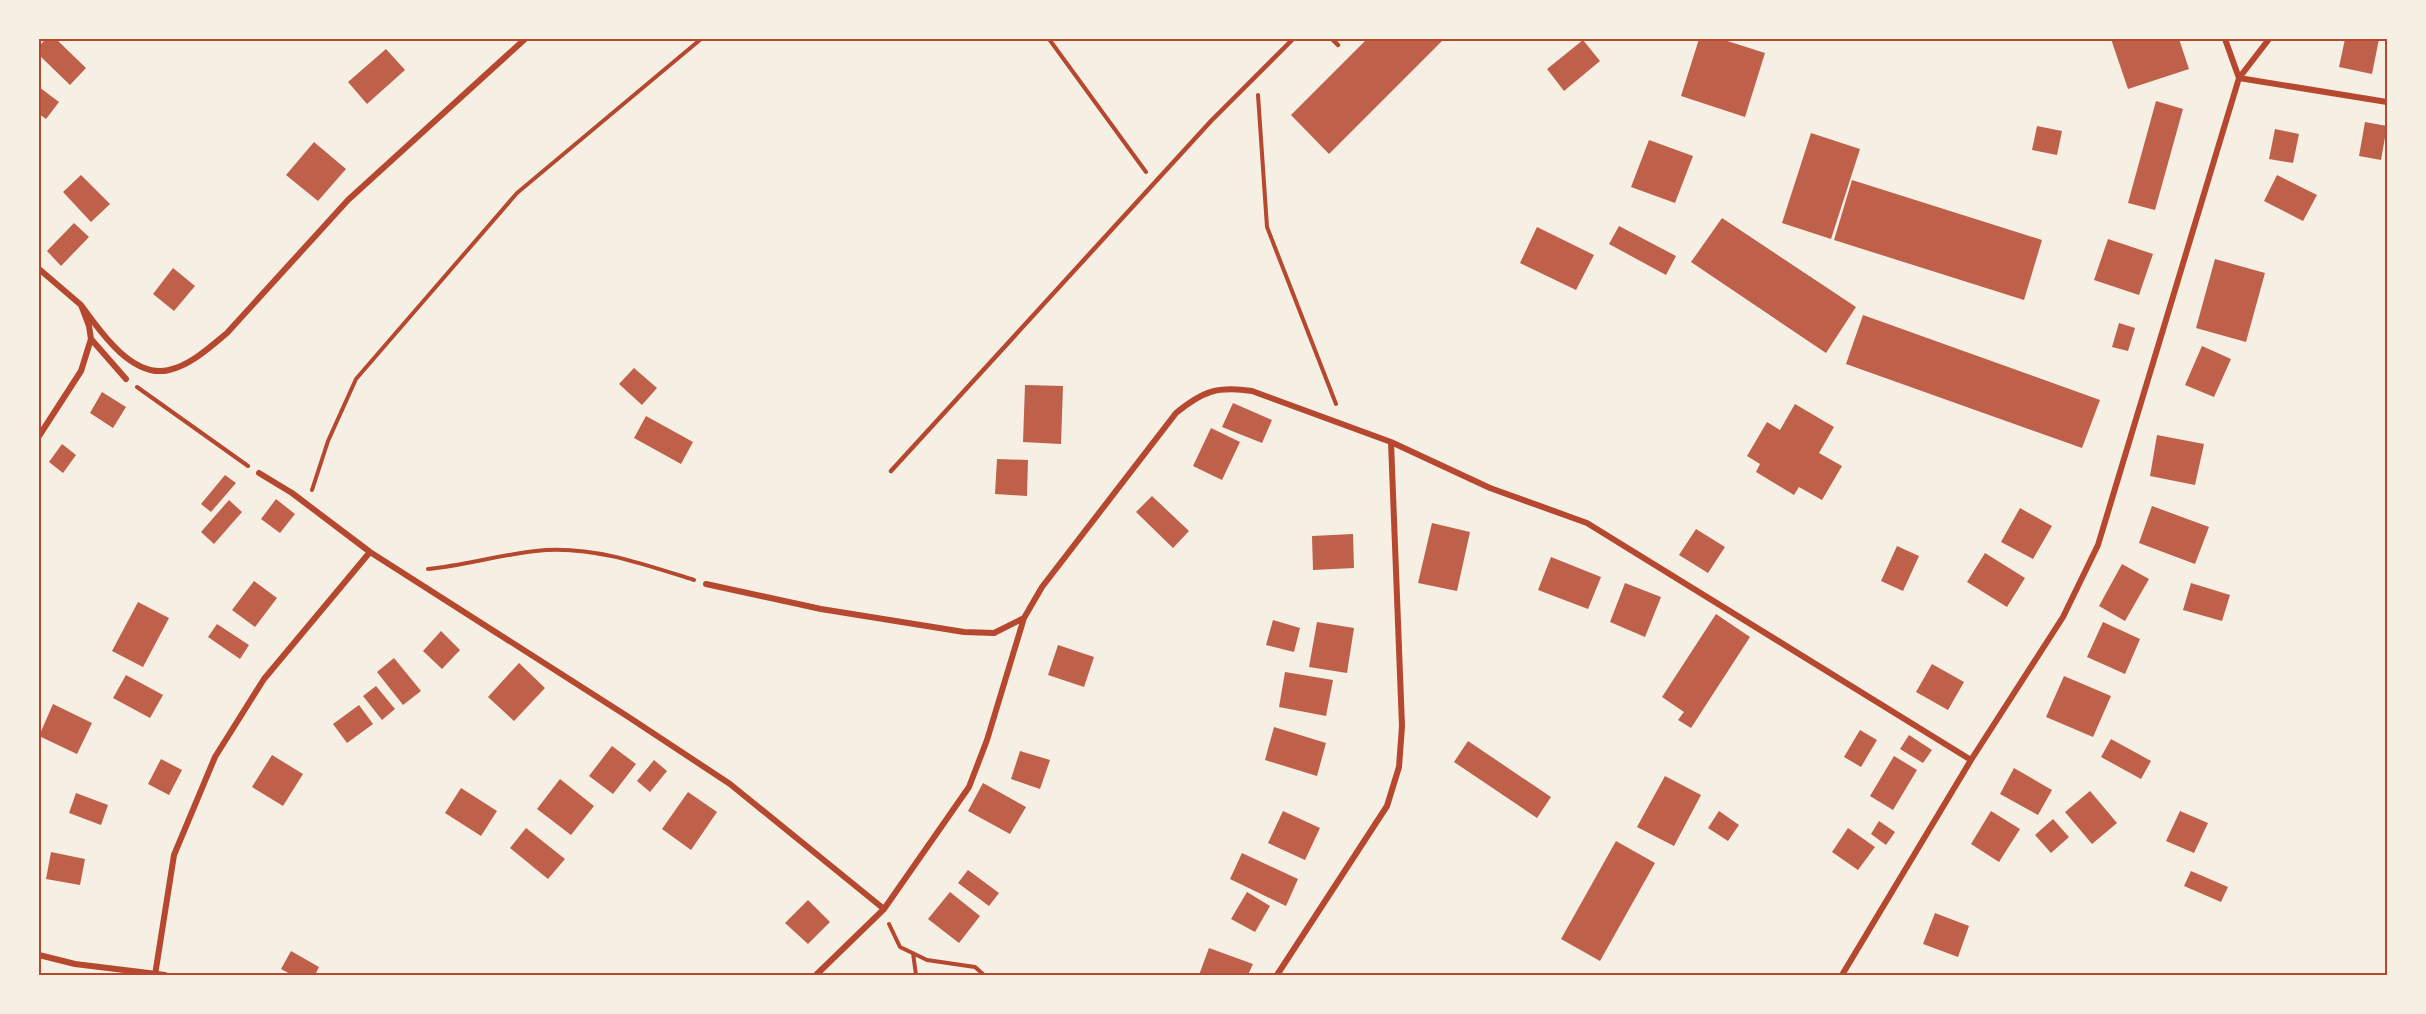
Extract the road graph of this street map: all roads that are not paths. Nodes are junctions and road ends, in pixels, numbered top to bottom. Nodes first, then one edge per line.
1 (525, 39) edge
2 (1293, 39) edge
3 (1332, 39) edge
4 (2225, 39) edge
5 (2269, 39) edge
6 (1338, 45) dead end
7 (2239, 78) junction
8 (2387, 102) edge
9 (39, 269) edge
10 (81, 305) junction
11 (91, 339) junction
12 (126, 379) road end
13 (39, 436) edge
14 (1391, 442) junction
15 (891, 471) dead end
16 (259, 473) road end
17 (370, 552) junction
18 (706, 584) road end
19 (1024, 618) junction
20 (1971, 760) junction
21 (885, 909) junction
22 (39, 955) edge
23 (155, 974) edge
24 (165, 975) edge
25 (816, 975) edge
26 (1276, 975) edge
27 (1842, 975) edge

1 - 10 street
2 - 15 lane
3 - 6 lane
4 - 7 street
5 - 7 street
7 - 8 street
7 - 20 street
9 - 10 street
10 - 11 street
11 - 12 street
11 - 13 street
14 - 19 street
14 - 20 street
14 - 26 street
16 - 17 street
17 - 21 street
17 - 23 street
18 - 19 street
19 - 21 street
20 - 27 street
21 - 25 street
22 - 23 street
23 - 24 street

